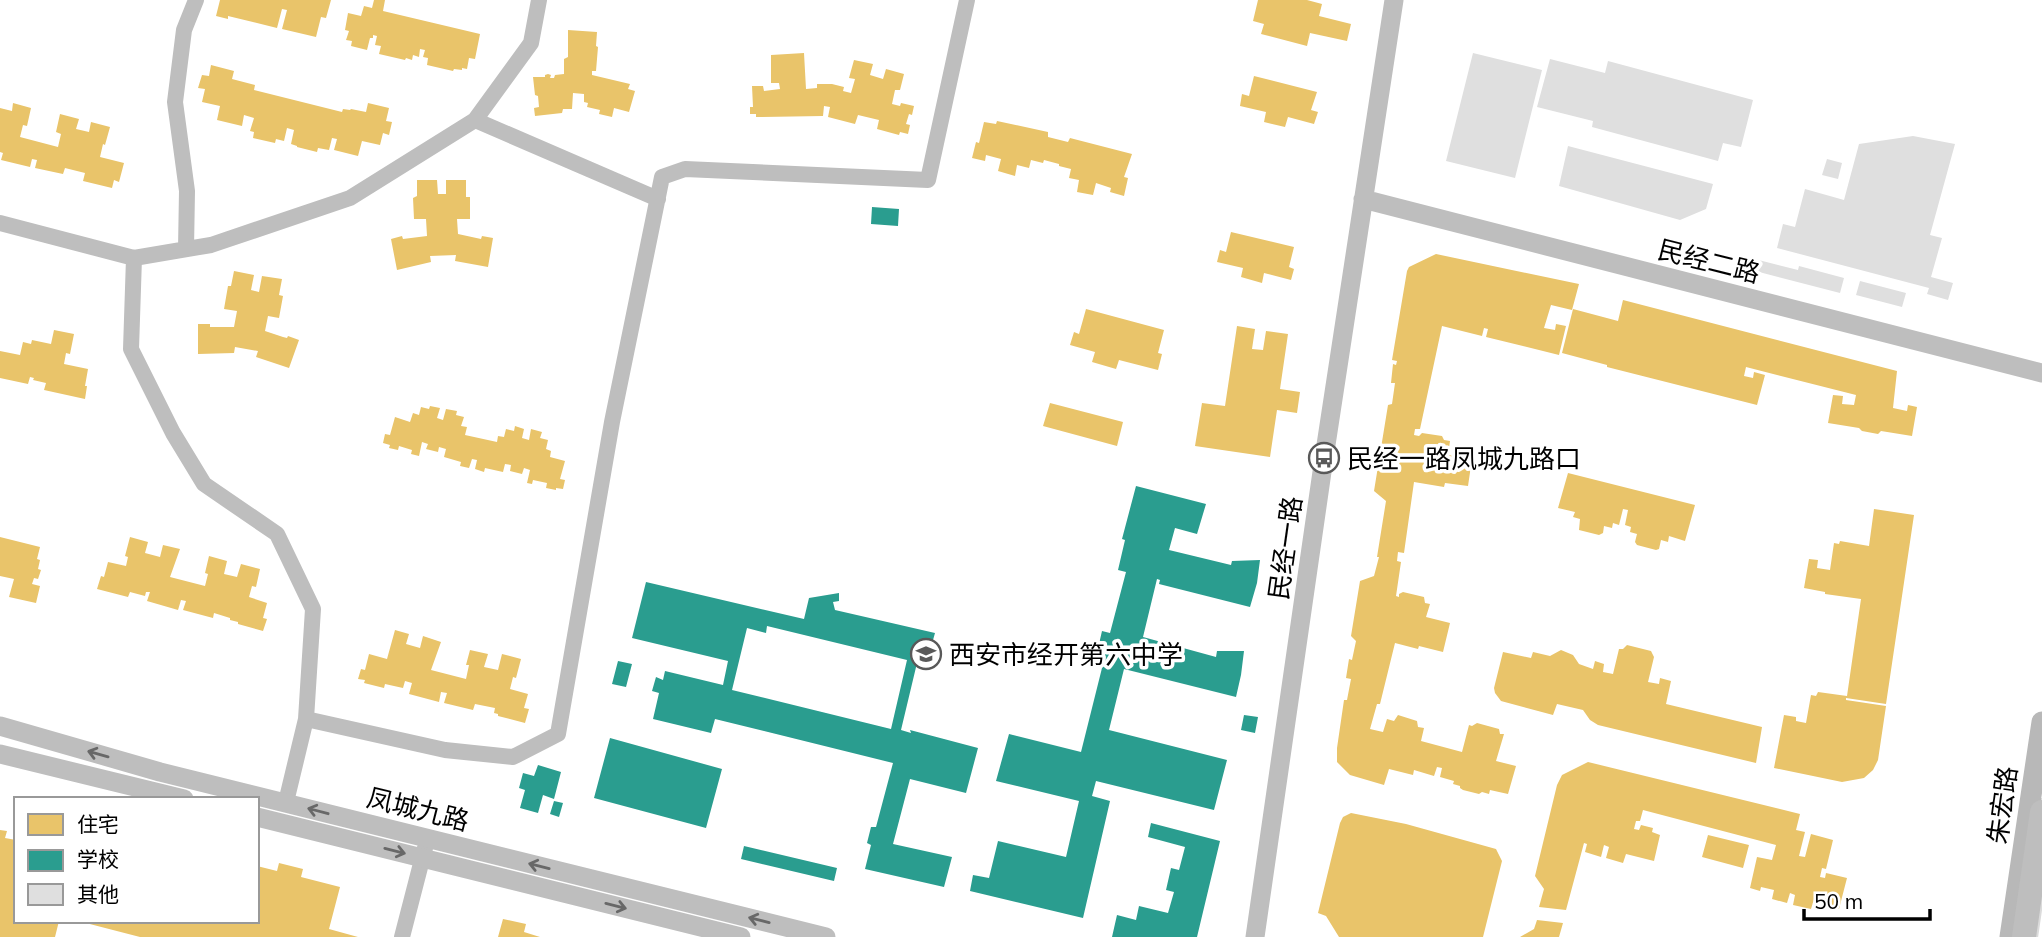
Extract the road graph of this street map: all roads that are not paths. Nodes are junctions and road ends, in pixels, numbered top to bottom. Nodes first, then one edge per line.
1 (196, 0) edge
2 (539, 0) edge
3 (967, 0) edge
4 (1394, 0) edge
5 (475, 120) junction
6 (658, 199) junction
7 (1363, 200) junction
8 (0, 223) edge
9 (186, 249) junction
10 (134, 258) junction
11 (2042, 373) edge
12 (306, 719) junction
13 (2042, 723) edge
14 (0, 726) edge
15 (0, 754) edge
16 (176, 797) edge
17 (286, 802) junction
18 (2042, 812) edge
19 (259, 817) edge
20 (425, 848) junction
21 (402, 937) edge
22 (741, 937) edge
23 (826, 937) edge
24 (1255, 937) edge
25 (2010, 937) edge
26 (2024, 937) edge

1 - 9 street
2 - 5 street
3 - 6 street
4 - 7 street, 民经一路
5 - 6 street
5 - 9 street
6 - 12 street
7 - 11 street, 民经二路
7 - 24 street, 民经一路
8 - 10 street
9 - 10 street
10 - 12 street
12 - 17 street
13 - 25 main road, 朱宏路
17 -> 14 street, 凤城九路
15 - 16 street
20 -> 17 street, 凤城九路
18 - 26 highway
19 -> 20 street, 凤城九路
20 - 21 street
20 -> 22 street, 凤城九路
23 -> 20 street, 凤城九路

